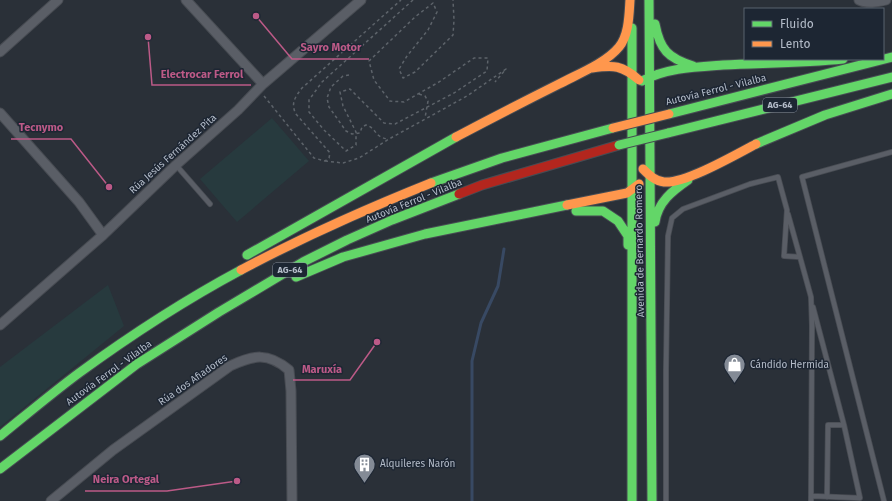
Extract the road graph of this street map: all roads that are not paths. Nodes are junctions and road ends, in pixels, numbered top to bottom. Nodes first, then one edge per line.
1 (58, 0) edge
2 (186, 0) edge
3 (361, 0) edge
4 (631, 0) edge
5 (650, 0) edge
6 (859, 0) edge
7 (886, 0) edge
8 (0, 52) edge
9 (825, 60) edge
10 (880, 60) edge
11 (697, 67) junction
12 (590, 68) junction
13 (632, 73) junction
14 (650, 75) junction
15 (892, 77) edge
16 (642, 82) junction
17 (260, 86) junction
18 (632, 92) junction
19 (650, 92) junction
20 (892, 94) edge
21 (0, 112) edge
22 (892, 152) edge
23 (632, 160) junction
24 (176, 165) junction
25 (648, 174) junction
26 (696, 174) junction
27 (632, 190) junction
28 (210, 204) dead end
29 (787, 210) junction
30 (486, 222) junction
31 (102, 234) junction
32 (800, 257) junction
33 (632, 280) junction
34 (650, 282) junction
35 (811, 297) junction
36 (219, 312) junction
37 (0, 325) edge
38 (148, 325) junction
39 (844, 425) junction
40 (0, 436) edge
41 (0, 469) edge
42 (827, 497) junction
43 (812, 499) edge
44 (51, 501) edge
45 (292, 501) edge
46 (632, 501) edge
47 (652, 501) edge
48 (666, 501) edge
49 (884, 501) edge

1 - 8 street
2 - 17 street
3 - 17 street, Rúa Jesús Fernández Pita
4 - 12 highway
4 - 13 highway, Avenida de Bernardo Romero
5 - 11 highway
5 - 14 highway, Avenida de Bernardo Romero
6 - 7 street
9 - 11 highway
10 - 38 highway, Autovía Ferrol - Vilalba / AG-64, bridge
11 - 14 highway
12 - 13 highway
12 - 38 highway
13 - 16 highway
13 - 18 highway, Avenida de Bernardo Romero
14 - 16 highway
14 - 19 highway, Avenida de Bernardo Romero
15 - 36 highway, Autovía Ferrol - Vilalba / AG-64, bridge
16 - 18 highway
16 - 19 highway
17 - 24 street, Rúa Jesús Fernández Pita
18 - 23 highway, Avenida de Bernardo Romero
19 - 25 highway, Avenida de Bernardo Romero
20 - 26 highway
21 - 31 street
22 - 49 lane
23 - 25 highway
23 - 27 highway, Avenida de Bernardo Romero
24 - 28 lane
24 - 31 street, Rúa Jesús Fernández Pita
25 - 26 highway
25 - 27 highway
25 - 34 highway, Avenida de Bernardo Romero
26 - 34 highway
27 - 30 highway
27 - 33 highway, Avenida de Bernardo Romero
29 - 32 lane
29 - 32 lane
29 - 48 lane
30 - 33 highway
30 - 36 highway
31 - 37 street, Rúa Jesús Fernández Pita
32 - 35 lane
33 - 46 highway, Avenida de Bernardo Romero
34 - 47 highway, Avenida de Bernardo Romero
35 - 39 lane
35 - 43 lane
36 - 41 highway, Autovía Ferrol - Vilalba / AG-64
38 - 40 highway, Autovía Ferrol - Vilalba / AG-64
39 - 42 lane
39 - 42 lane
42 - 43 lane
44 - 45 street, Rúa dos Afiadores

